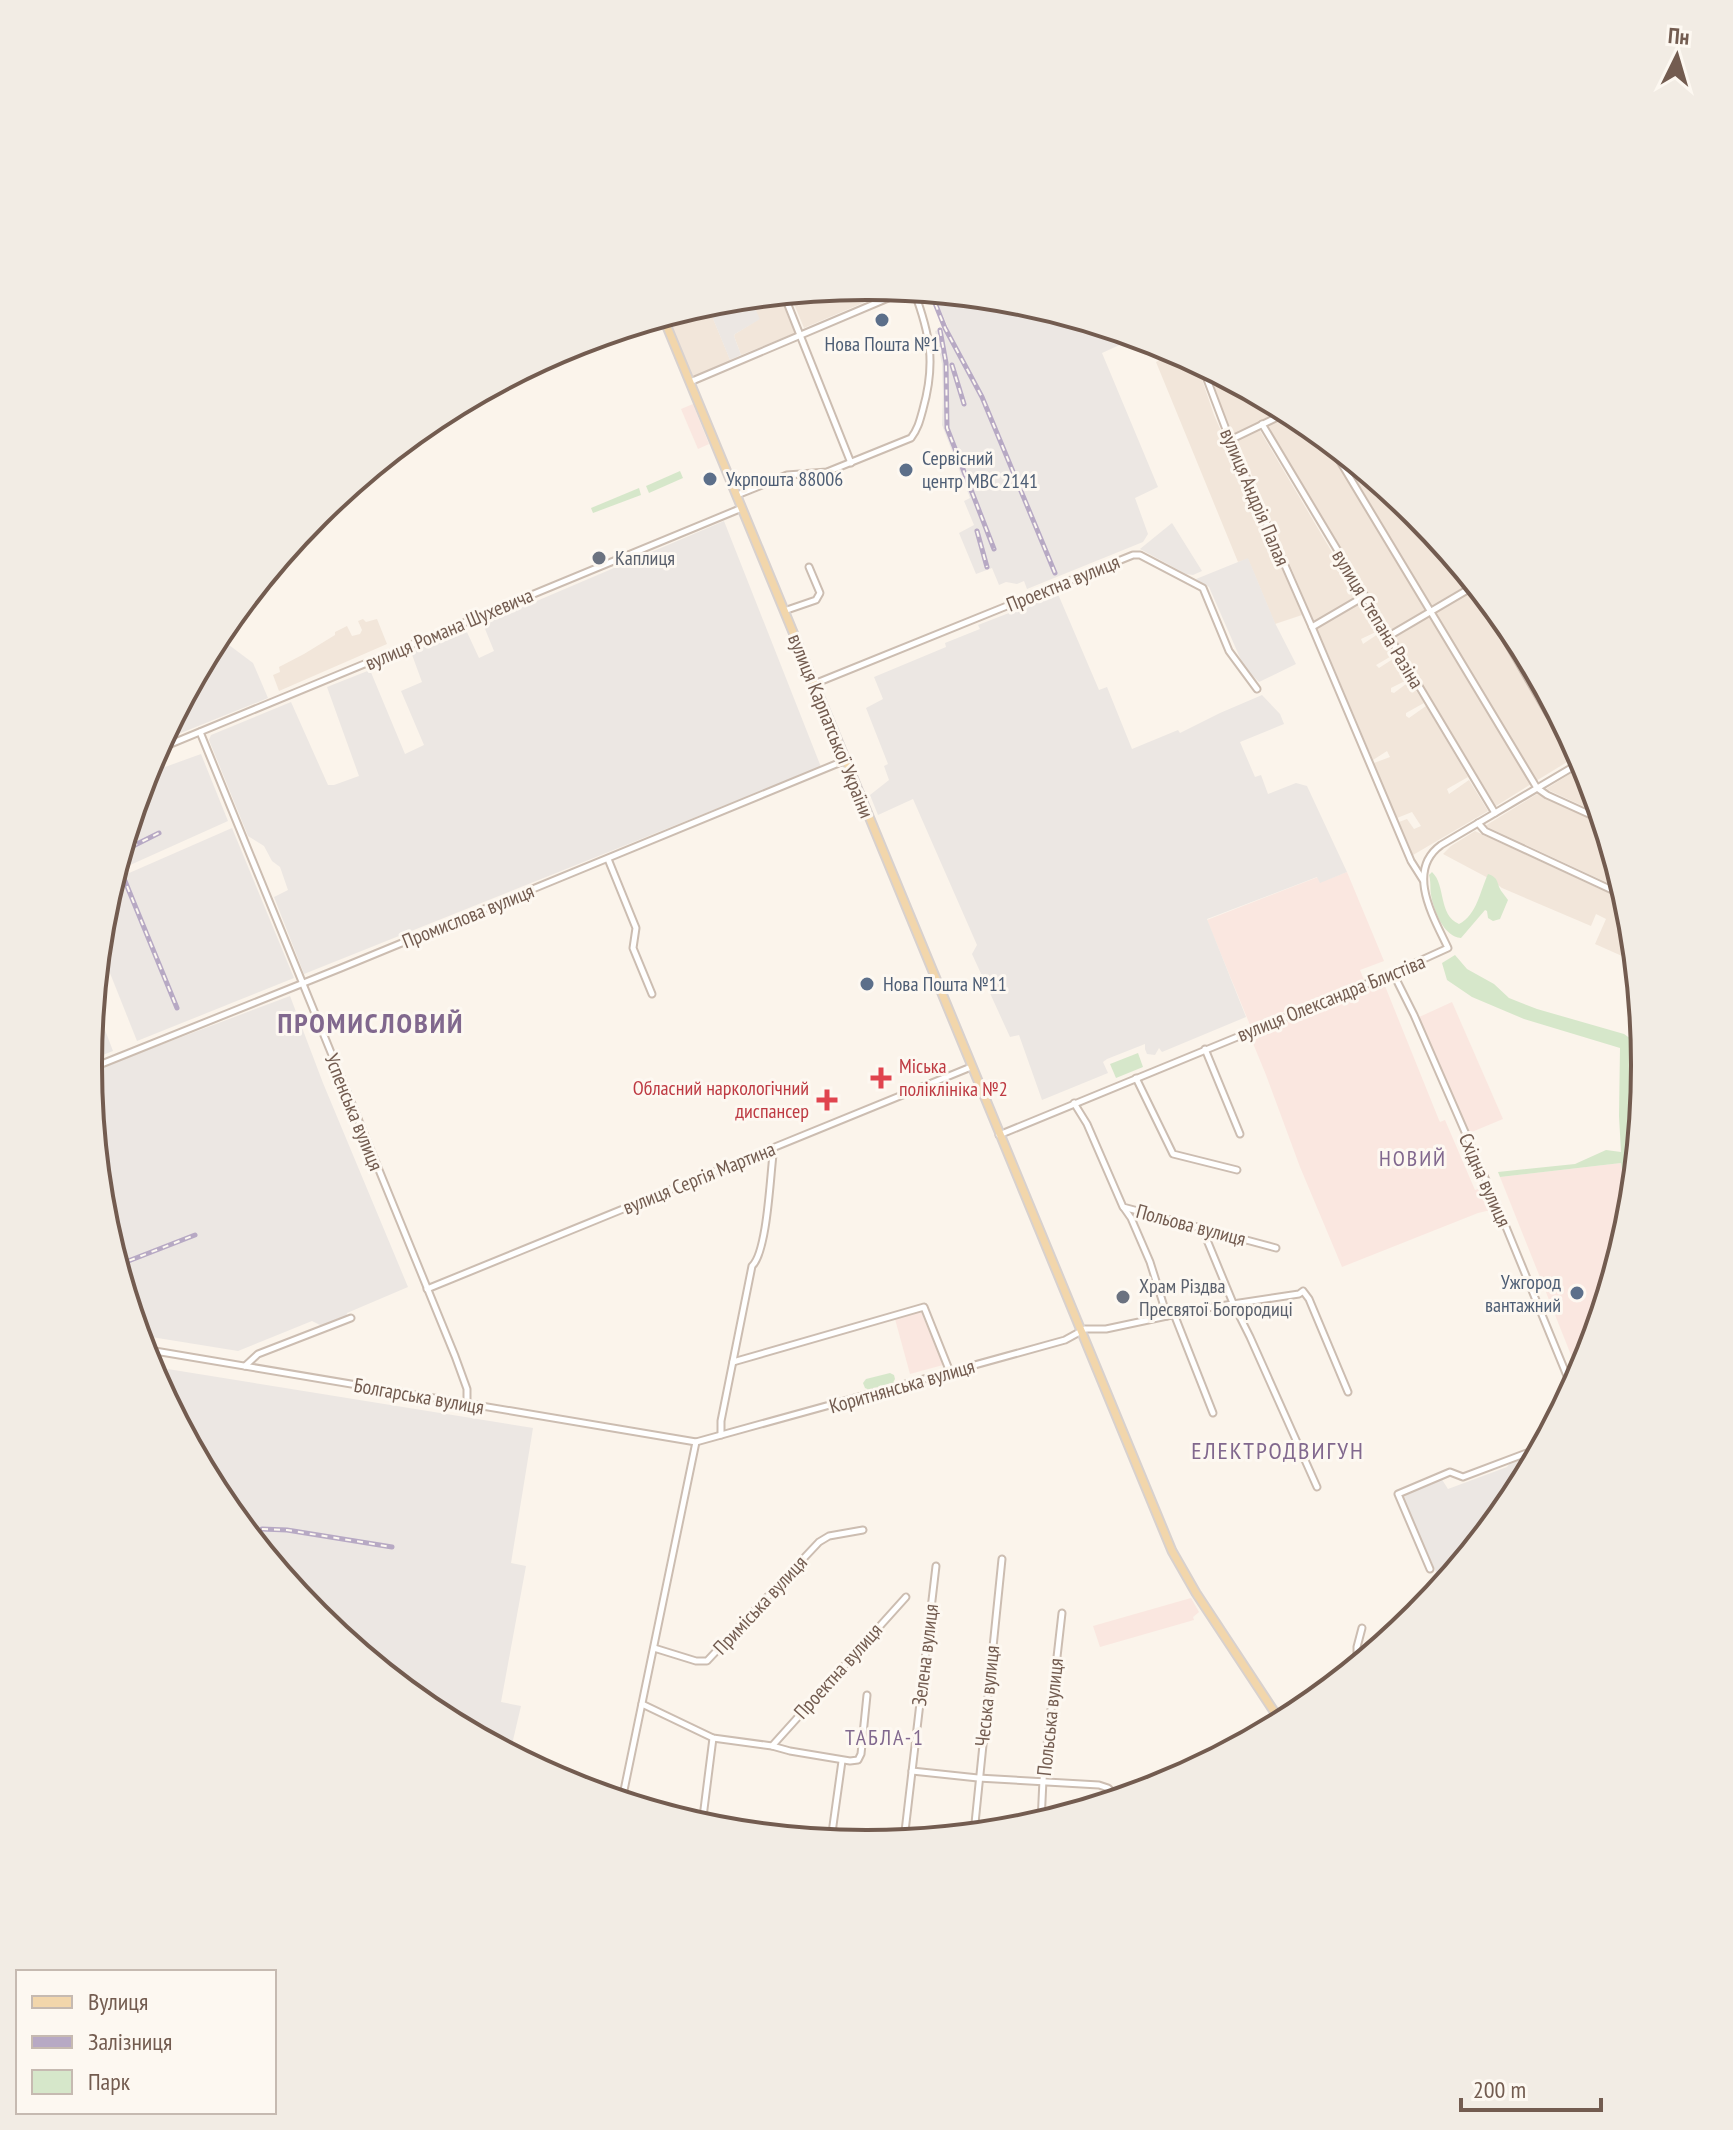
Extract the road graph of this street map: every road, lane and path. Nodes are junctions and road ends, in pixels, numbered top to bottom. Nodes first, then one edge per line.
1 (882, 301) edge
2 (917, 302) edge
3 (788, 305) edge
4 (667, 327) edge
5 (800, 335) junction
6 (1207, 380) edge
7 (690, 382) junction
8 (1274, 418) edge
9 (1262, 424) junction
10 (1230, 440) junction
11 (851, 463) junction
12 (1344, 468) edge
13 (737, 495) junction
14 (742, 508) junction
15 (809, 567) dead end
16 (1466, 591) edge
17 (1365, 596) junction
18 (784, 611) junction
19 (1432, 611) junction
20 (1312, 627) junction
21 (1389, 636) junction
22 (814, 684) junction
23 (1257, 689) dead end
24 (200, 732) junction
25 (174, 743) edge
26 (846, 760) junction
27 (1571, 768) edge
28 (1537, 788) junction
29 (1495, 813) junction
30 (1588, 814) edge
31 (1478, 823) junction
32 (608, 859) junction
33 (1424, 881) junction
34 (1610, 889) edge
35 (1393, 973) junction
36 (302, 983) junction
37 (652, 994) dead end
38 (1205, 1049) junction
39 (102, 1064) edge
40 (971, 1067) junction
41 (1136, 1078) junction
42 (1074, 1103) junction
43 (1240, 1134) dead end
44 (999, 1135) junction
45 (770, 1148) junction
46 (1237, 1170) dead end
47 (1123, 1207) junction
48 (1202, 1228) junction
49 (1276, 1248) dead end
50 (427, 1289) junction
51 (1233, 1303) junction
52 (1171, 1315) junction
53 (351, 1318) dead end
54 (1081, 1332) junction
55 (158, 1351) edge
56 (732, 1362) junction
57 (245, 1366) junction
58 (950, 1372) junction
59 (1566, 1373) edge
60 (1348, 1392) dead end
61 (467, 1404) junction
62 (1213, 1413) dead end
63 (721, 1435) junction
64 (696, 1442) junction
65 (1525, 1454) edge
66 (1317, 1487) dead end
67 (863, 1530) dead end
68 (1002, 1559) dead end
69 (936, 1566) dead end
70 (1430, 1569) dead end
71 (906, 1597) dead end
72 (1062, 1613) dead end
73 (1362, 1628) dead end
74 (654, 1648) junction
75 (1357, 1651) edge
76 (867, 1695) dead end
77 (642, 1704) junction
78 (1274, 1711) edge
79 (713, 1738) junction
80 (772, 1746) junction
81 (842, 1761) junction
82 (912, 1771) junction
83 (978, 1778) junction
84 (1043, 1780) junction
85 (624, 1790) edge
86 (1109, 1790) edge
87 (1042, 1809) edge
88 (704, 1812) edge
89 (975, 1822) edge
90 (905, 1828) edge
91 (833, 1829) edge

1 - 5 street
2 - 11 street
3 - 5 street
4 - 7 main road, вулиця Карпатської України
5 - 7 street
5 - 11 street
6 - 10 street, вулиця Андрія Палая
7 - 13 main road, вулиця Карпатської України
8 - 9 street
9 - 10 street
9 - 17 street, вулиця Степана Разіна
10 - 20 street, вулиця Андрія Палая
11 - 13 street
12 - 19 street
13 - 14 main road, вулиця Карпатської України
14 - 18 main road, вулиця Карпатської України
14 - 24 street, вулиця Романа Шухевича
15 - 18 street
16 - 19 street
17 - 20 street
17 - 21 street, вулиця Степана Разіна
18 - 22 main road, вулиця Карпатської України
19 - 21 street
19 - 28 street
20 - 33 street, вулиця Андрія Палая
21 - 29 street, вулиця Степана Разіна
22 - 23 street, Проектна вулиця
22 - 26 main road, вулиця Карпатської України
24 - 25 street, вулиця Романа Шухевича
24 - 36 street, Успенська вулиця
26 - 32 street, Промислова вулиця
26 - 40 main road, вулиця Карпатської України
27 - 28 street
28 - 29 street
28 - 30 street
29 - 31 street
31 - 33 street
31 - 34 street
32 - 36 street, Промислова вулиця
32 - 37 street
33 - 35 street, вулиця Олександра Блистіва
35 - 38 street, вулиця Олександра Блистіва
35 - 59 street, Східна вулиця
36 - 39 street, Промислова вулиця
36 - 50 street, Успенська вулиця
38 - 41 street, вулиця Олександра Блистіва
38 - 43 street
40 - 44 main road, вулиця Карпатської України
40 - 45 street, вулиця Сергія Мартина
41 - 42 street, вулиця Олександра Блистіва
41 - 46 street
42 - 44 street, вулиця Олександра Блистіва
42 - 47 street, Польова вулиця
44 - 54 main road, вулиця Карпатської України
45 - 50 street, вулиця Сергія Мартина
45 - 56 street
47 - 48 street, Польова вулиця
47 - 52 street
48 - 49 street, Польова вулиця
48 - 51 street
50 - 61 street, Успенська вулиця
51 - 52 street, Коритнянська вулиця
51 - 60 street, Коритнянська вулиця
51 - 66 street
52 - 54 street, Коритнянська вулиця
52 - 62 street
53 - 57 street
54 - 58 street, Коритнянська вулиця
54 - 78 main road, вулиця Карпатської України
55 - 57 street, Болгарська вулиця
56 - 58 street
56 - 63 street
57 - 61 street, Болгарська вулиця
58 - 63 street, Коритнянська вулиця
61 - 64 street, Болгарська вулиця
63 - 64 street, Коритнянська вулиця
64 - 74 street
65 - 70 street
67 - 74 street, Приміська вулиця
68 - 83 street, Чеська вулиця
69 - 82 street, Зелена вулиця
71 - 80 street, Проектна вулиця
72 - 84 street, Польська вулиця
73 - 75 street
74 - 77 street
76 - 81 street
77 - 79 street
77 - 85 street
79 - 80 street
79 - 88 street
80 - 81 street
81 - 91 street
82 - 83 street
82 - 90 street, Зелена вулиця
83 - 84 street
83 - 89 street, Чеська вулиця
84 - 86 street
84 - 87 street, Польська вулиця

